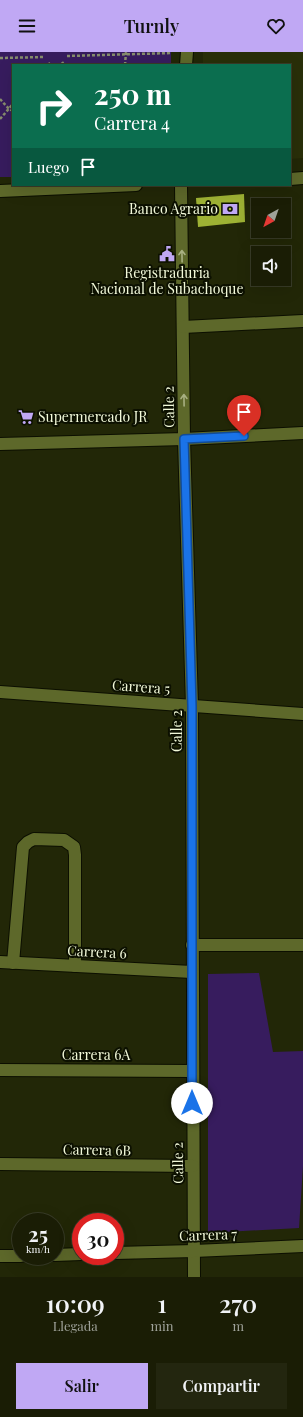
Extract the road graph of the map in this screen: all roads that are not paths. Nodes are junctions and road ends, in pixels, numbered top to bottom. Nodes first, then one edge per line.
1 (187, 52) edge
2 (186, 64) edge
3 (303, 178) edge
4 (291, 179) edge
5 (113, 186) edge
6 (181, 186) edge
7 (0, 191) edge
8 (303, 321) edge
9 (183, 327) junction
10 (303, 433) edge
11 (184, 439) junction
12 (0, 444) edge
13 (0, 692) edge
14 (192, 706) junction
15 (303, 714) edge
16 (192, 945) junction
17 (303, 945) edge
18 (0, 962) edge
19 (12, 963) junction
20 (75, 966) junction
21 (192, 972) junction
22 (0, 1070) edge
23 (192, 1071) junction
24 (0, 1164) edge
25 (193, 1166) junction
26 (303, 1246) edge
27 (194, 1251) junction
28 (124, 1253) edge
29 (0, 1256) edge
30 (12, 1256) edge
31 (194, 1277) edge

1 - 2 street
3 - 4 street
5 - 7 street
9 -> 6 street, Calle 2
8 - 9 street
11 -> 9 street, Calle 2
10 - 11 street
11 - 12 street
11 - 14 street, Calle 2
13 - 14 street, Carrera 5
14 - 15 street, Carrera 5
14 - 16 street, Calle 2
16 - 17 street
16 - 21 street, Calle 2
18 - 19 street, Carrera 6
19 - 20 street, Carrera 6
19 - 20 street
20 - 21 street, Carrera 6
21 - 23 street, Calle 2
22 - 23 street, Carrera 6A
23 - 25 street, Calle 2
24 - 25 street, Carrera 6B
25 - 27 street, Calle 2
26 - 27 street, Carrera 7
27 - 28 street, Carrera 7
27 - 31 street, Calle 2
29 - 30 street

